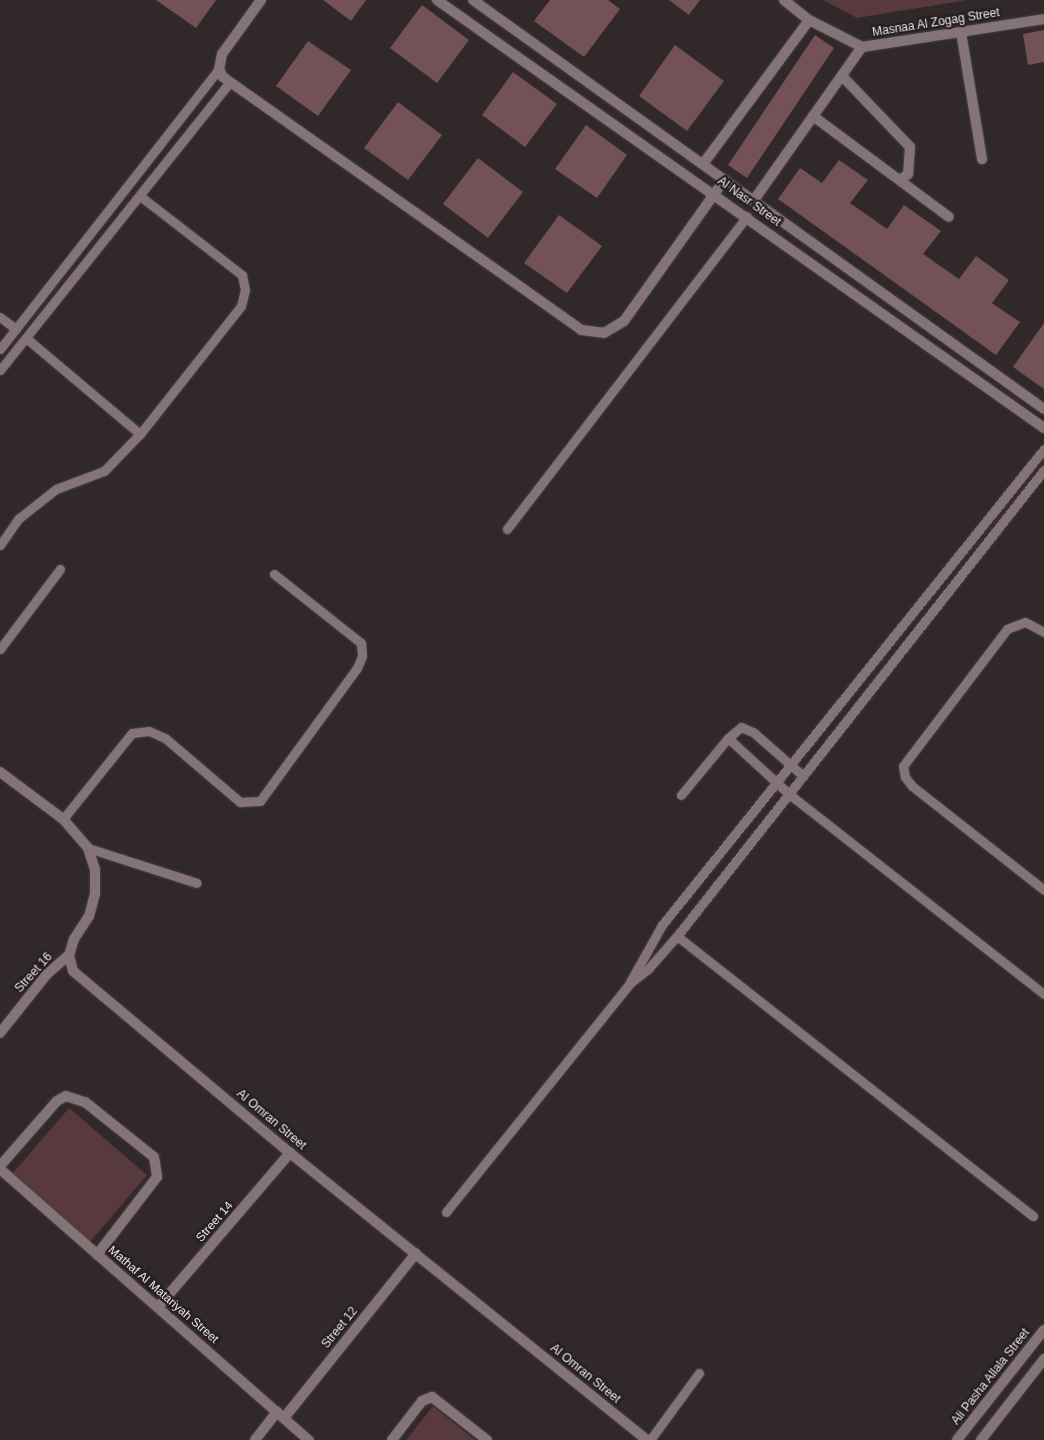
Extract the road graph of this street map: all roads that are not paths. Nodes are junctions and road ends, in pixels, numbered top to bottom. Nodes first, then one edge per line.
1 (261, 0) edge
2 (437, 0) edge
3 (473, 0) edge
4 (784, 0) edge
5 (1044, 19) edge
6 (809, 20) junction
7 (961, 32) junction
8 (862, 47) junction
9 (219, 69) junction
10 (842, 76) junction
11 (229, 84) junction
12 (814, 116) junction
13 (982, 159) dead end
14 (703, 164) junction
15 (725, 179) junction
16 (900, 180) junction
17 (715, 194) junction
18 (140, 196) junction
19 (754, 200) junction
20 (747, 216) junction
21 (949, 217) dead end
22 (0, 316) edge
23 (16, 329) junction
24 (26, 338) junction
25 (0, 349) edge
26 (0, 370) edge
27 (1044, 409) edge
28 (1044, 428) edge
29 (140, 434) junction
30 (1044, 449) edge
31 (1044, 470) edge
32 (507, 529) dead end
33 (0, 545) edge
34 (60, 568) dead end
35 (274, 574) dead end
36 (1044, 632) edge
37 (0, 649) edge
38 (728, 738) junction
39 (789, 764) junction
40 (0, 772) edge
41 (803, 776) junction
42 (776, 781) junction
43 (789, 794) junction
44 (682, 795) dead end
45 (63, 819) junction
46 (88, 848) junction
47 (197, 883) dead end
48 (1044, 890) edge
49 (677, 936) junction
50 (69, 955) junction
51 (630, 983) junction
52 (1044, 994) edge
53 (0, 1033) edge
54 (290, 1153) junction
55 (0, 1168) edge
56 (446, 1212) dead end
57 (1033, 1216) dead end
58 (97, 1254) junction
59 (416, 1254) junction
60 (158, 1308) junction
61 (1044, 1330) edge
62 (1044, 1359) edge
63 (700, 1373) dead end
64 (281, 1415) junction
65 (255, 1440) edge
66 (310, 1440) edge
67 (392, 1440) edge
68 (487, 1440) edge
69 (648, 1440) edge
70 (957, 1440) edge
71 (981, 1440) edge

1 - 9 street
2 - 17 street, Al Nasr Street
3 - 14 street, Al Nasr Street
4 - 6 street, Masnaa Al Zogag Street
5 - 7 street, Masnaa Al Zogag Street
6 - 8 street, Masnaa Al Zogag Street
6 - 14 street
7 - 8 street, Masnaa Al Zogag Street
7 - 13 street
8 - 10 street
9 - 11 street
9 - 23 lane
10 - 12 street
10 - 16 street
11 - 17 street
11 - 18 lane
12 - 16 street
12 - 19 street
14 - 15 street, Al Nasr Street
15 - 17 street
15 - 19 street, Al Nasr Street
16 - 21 street
17 - 20 street, Al Nasr Street
18 - 24 lane
18 - 29 lane
19 - 27 street, Al Nasr Street
20 - 28 street, Al Nasr Street
20 - 32 lane
22 - 23 lane
23 - 25 lane
24 - 26 lane
24 - 29 lane
29 - 33 lane
30 - 39 lane
31 - 41 lane
34 - 37 lane
35 - 45 lane
36 - 48 lane
38 - 39 lane
38 - 42 lane
38 - 44 lane
39 - 41 lane
39 - 42 lane
40 - 45 street
41 - 43 lane
42 - 43 lane
42 - 51 lane
43 - 49 lane
43 - 52 lane
45 - 46 street
46 - 47 lane
46 - 50 street
49 - 51 lane
49 - 57 lane
50 - 53 street, Street 16
50 - 54 street, Al Omran Street
51 - 56 lane
54 - 59 street, Al Omran Street
54 - 60 street, Street 14
55 - 58 street, Mathaf Al Matariyah Street
55 - 58 street
58 - 60 street, Mathaf Al Matariyah Street
59 - 64 street, Street 12
59 - 69 street, Al Omran Street
60 - 64 street, Mathaf Al Matariyah Street
61 - 70 street, Ali Pasha Allala Street
62 - 71 street
63 - 69 lane
64 - 65 street, Street 12
64 - 66 street, Mathaf Al Matariyah Street
67 - 68 street

